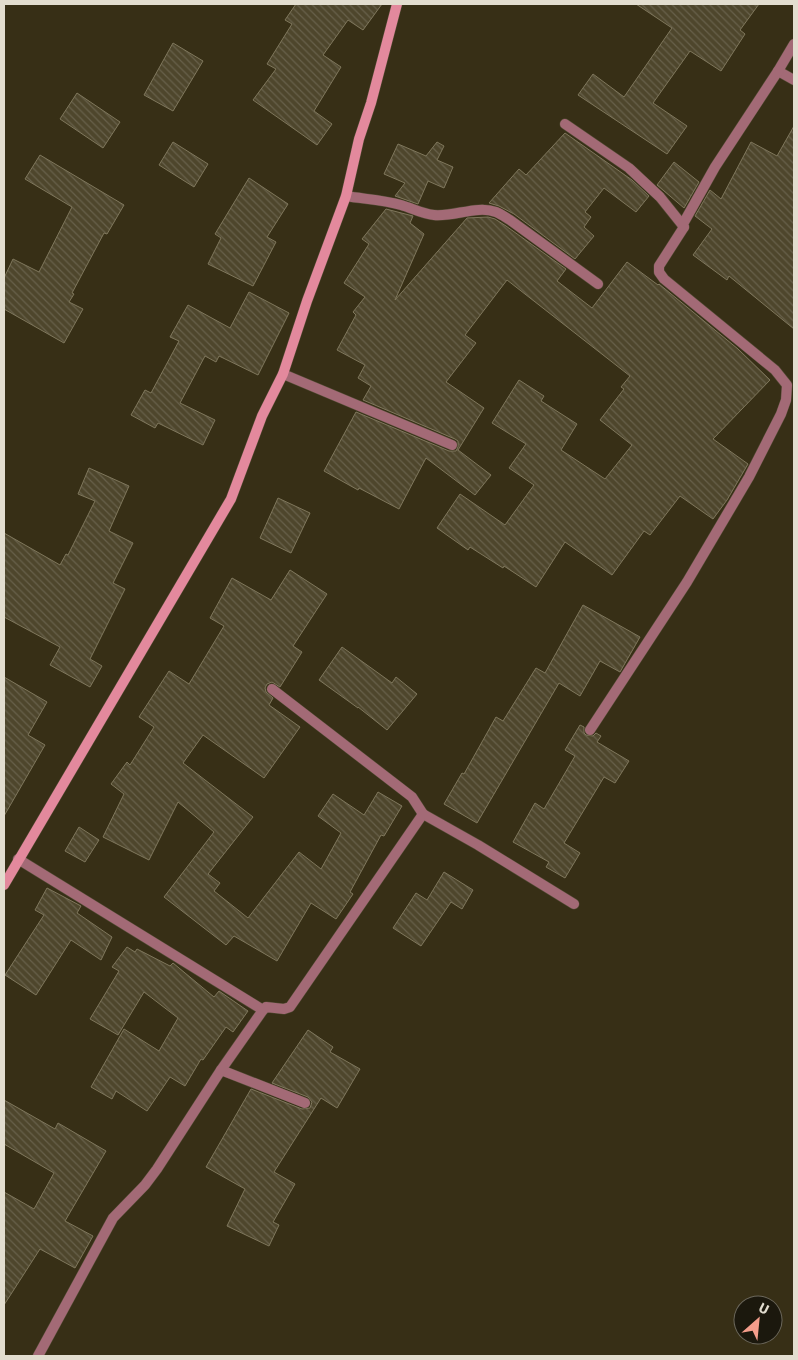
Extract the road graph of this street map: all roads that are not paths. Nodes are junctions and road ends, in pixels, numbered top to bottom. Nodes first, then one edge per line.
1 (397, 4) edge
2 (794, 44) edge
3 (778, 71) junction
4 (794, 80) edge
5 (565, 124) dead end
6 (346, 196) junction
7 (684, 226) junction
8 (598, 284) dead end
9 (283, 374) junction
10 (452, 445) dead end
11 (272, 689) dead end
12 (590, 730) dead end
13 (424, 814) junction
14 (18, 859) junction
15 (4, 884) edge
16 (574, 904) dead end
17 (263, 1010) junction
18 (221, 1070) junction
19 (305, 1103) dead end
20 (38, 1356) edge

1 - 6 street
2 - 3 street
3 - 4 street
3 - 7 street
5 - 7 street
6 - 8 street
6 - 9 street
7 - 12 street
9 - 10 street
9 - 14 street
11 - 13 street
13 - 16 street
13 - 17 street
14 - 15 street
14 - 17 street
17 - 18 street
18 - 19 street
18 - 20 street

